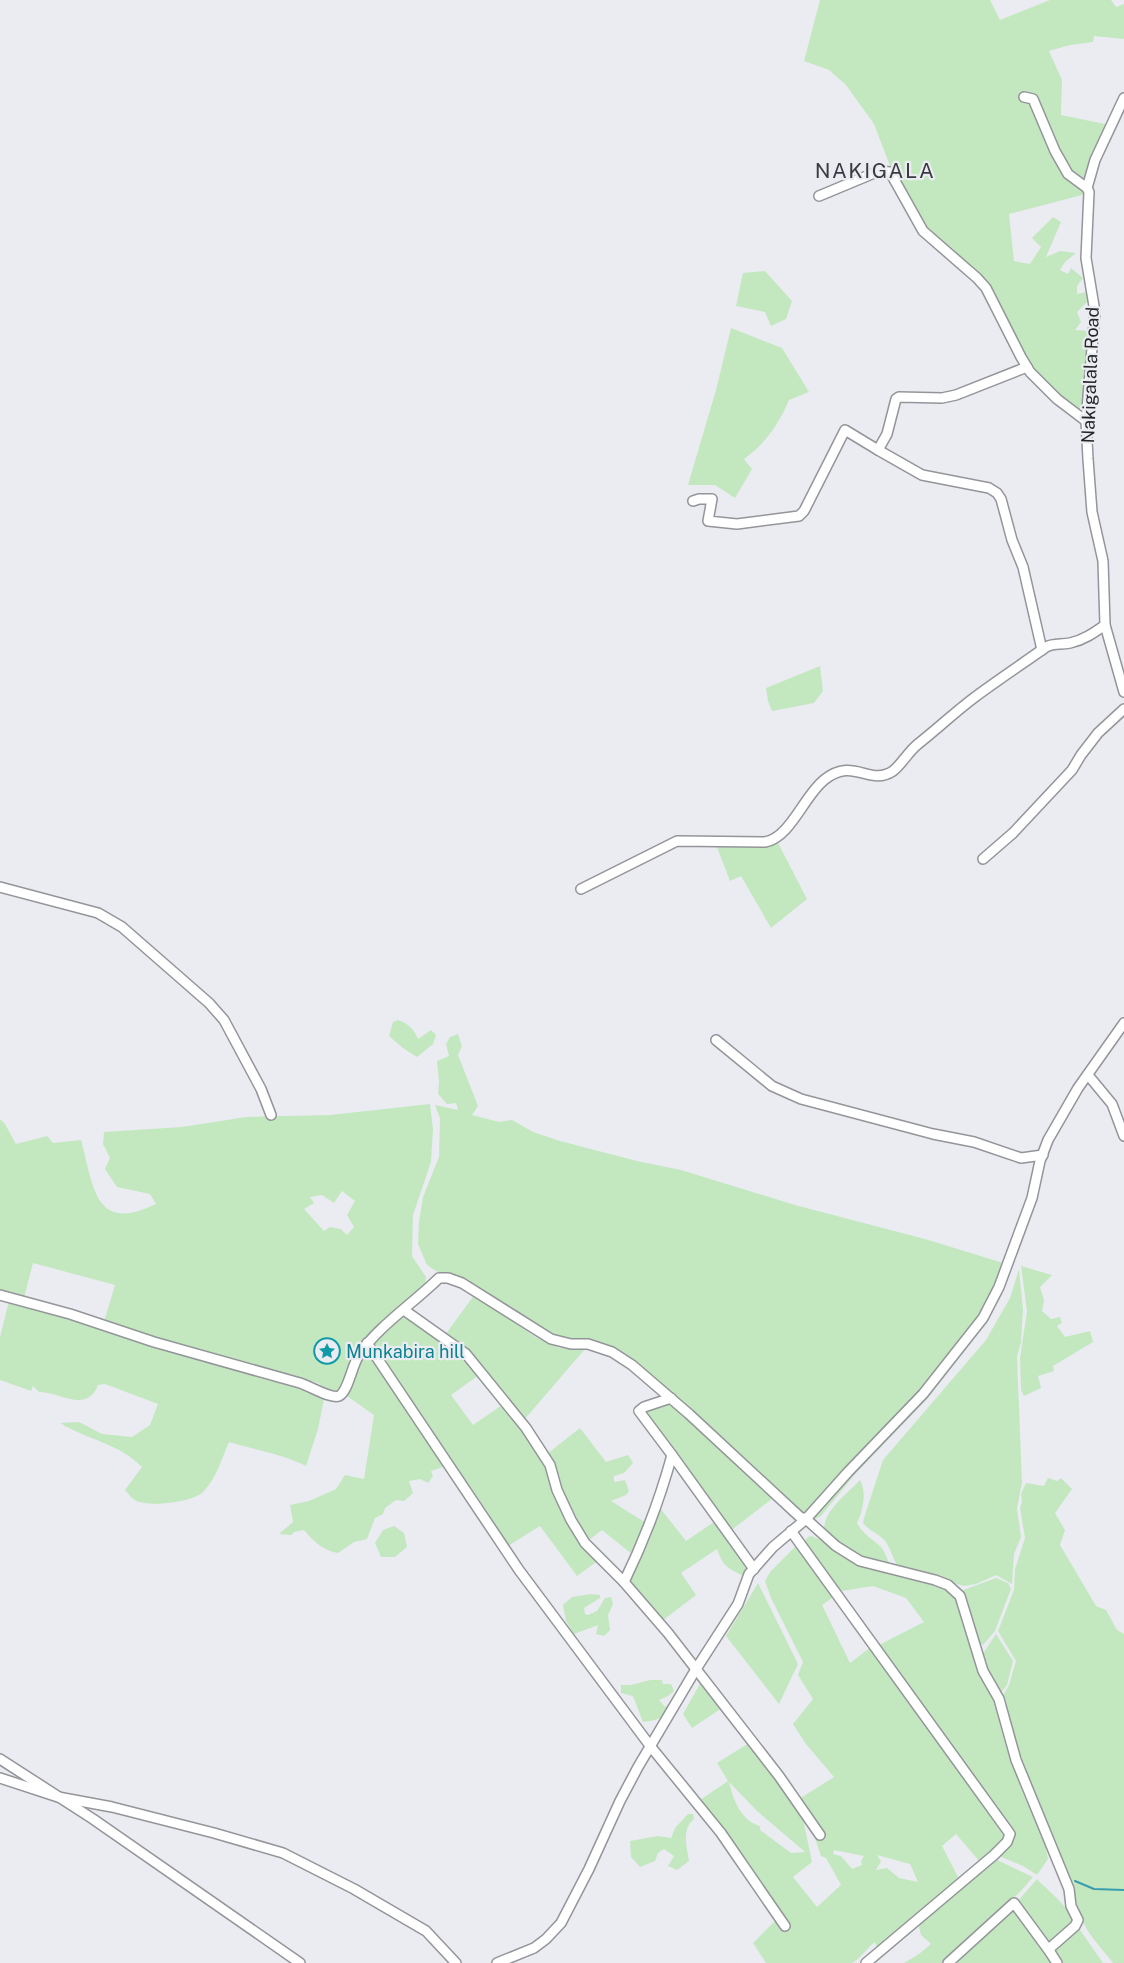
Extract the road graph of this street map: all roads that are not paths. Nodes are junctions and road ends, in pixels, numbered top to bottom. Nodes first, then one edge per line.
1 (1024, 97) dead end
2 (1124, 98) edge
3 (1087, 188) junction
4 (819, 196) dead end
5 (1027, 367) junction
6 (1086, 422) junction
7 (878, 450) junction
8 (693, 501) dead end
9 (1105, 625) junction
10 (1042, 650) junction
11 (1115, 660) junction
12 (1124, 665) edge
13 (1123, 686) edge
14 (1124, 709) edge
15 (983, 860) dead end
16 (0, 887) edge
17 (581, 889) dead end
18 (1124, 1023) edge
19 (717, 1040) dead end
20 (1088, 1075) junction
21 (271, 1115) dead end
22 (1124, 1136) edge
23 (1043, 1155) junction
24 (0, 1295) edge
25 (404, 1310) junction
26 (368, 1343) junction
27 (671, 1398) junction
28 (672, 1455) junction
29 (807, 1520) junction
30 (791, 1531) junction
31 (754, 1569) junction
32 (624, 1582) junction
33 (696, 1669) junction
34 (651, 1747) junction
35 (0, 1759) edge
36 (0, 1778) edge
37 (57, 1797) junction
38 (820, 1835) dead end
39 (785, 1926) dead end
40 (1050, 1952) junction
41 (951, 1962) edge
42 (300, 1963) edge
43 (456, 1963) edge
44 (497, 1963) edge
45 (866, 1963) edge
46 (1058, 1963) edge

1 - 3 street
2 - 3 street, Nakigalala Road
3 - 6 street, Nakigalala Road
4 - 5 street
5 - 6 street
5 - 7 street
6 - 9 street, Nakigalala Road
7 - 8 street
7 - 10 street
9 - 10 street
9 - 11 street, Nakigalala Road
10 - 17 street
11 - 12 street
11 - 13 street, Nakigalala Road
14 - 15 street
16 - 21 street
18 - 20 street
19 - 23 street
20 - 22 street
20 - 23 street
23 - 29 street
24 - 26 street
25 - 26 street
25 - 27 street
25 - 32 street
26 - 34 street
27 - 28 street
27 - 29 street
28 - 31 street
28 - 32 street
29 - 30 street
29 - 40 street
30 - 31 street
30 - 45 street
31 - 33 street
32 - 33 street
33 - 34 street
33 - 38 street
34 - 39 street
34 - 44 street
35 - 37 street
36 - 37 street
37 - 42 street
37 - 43 street
40 - 41 street
40 - 46 street

